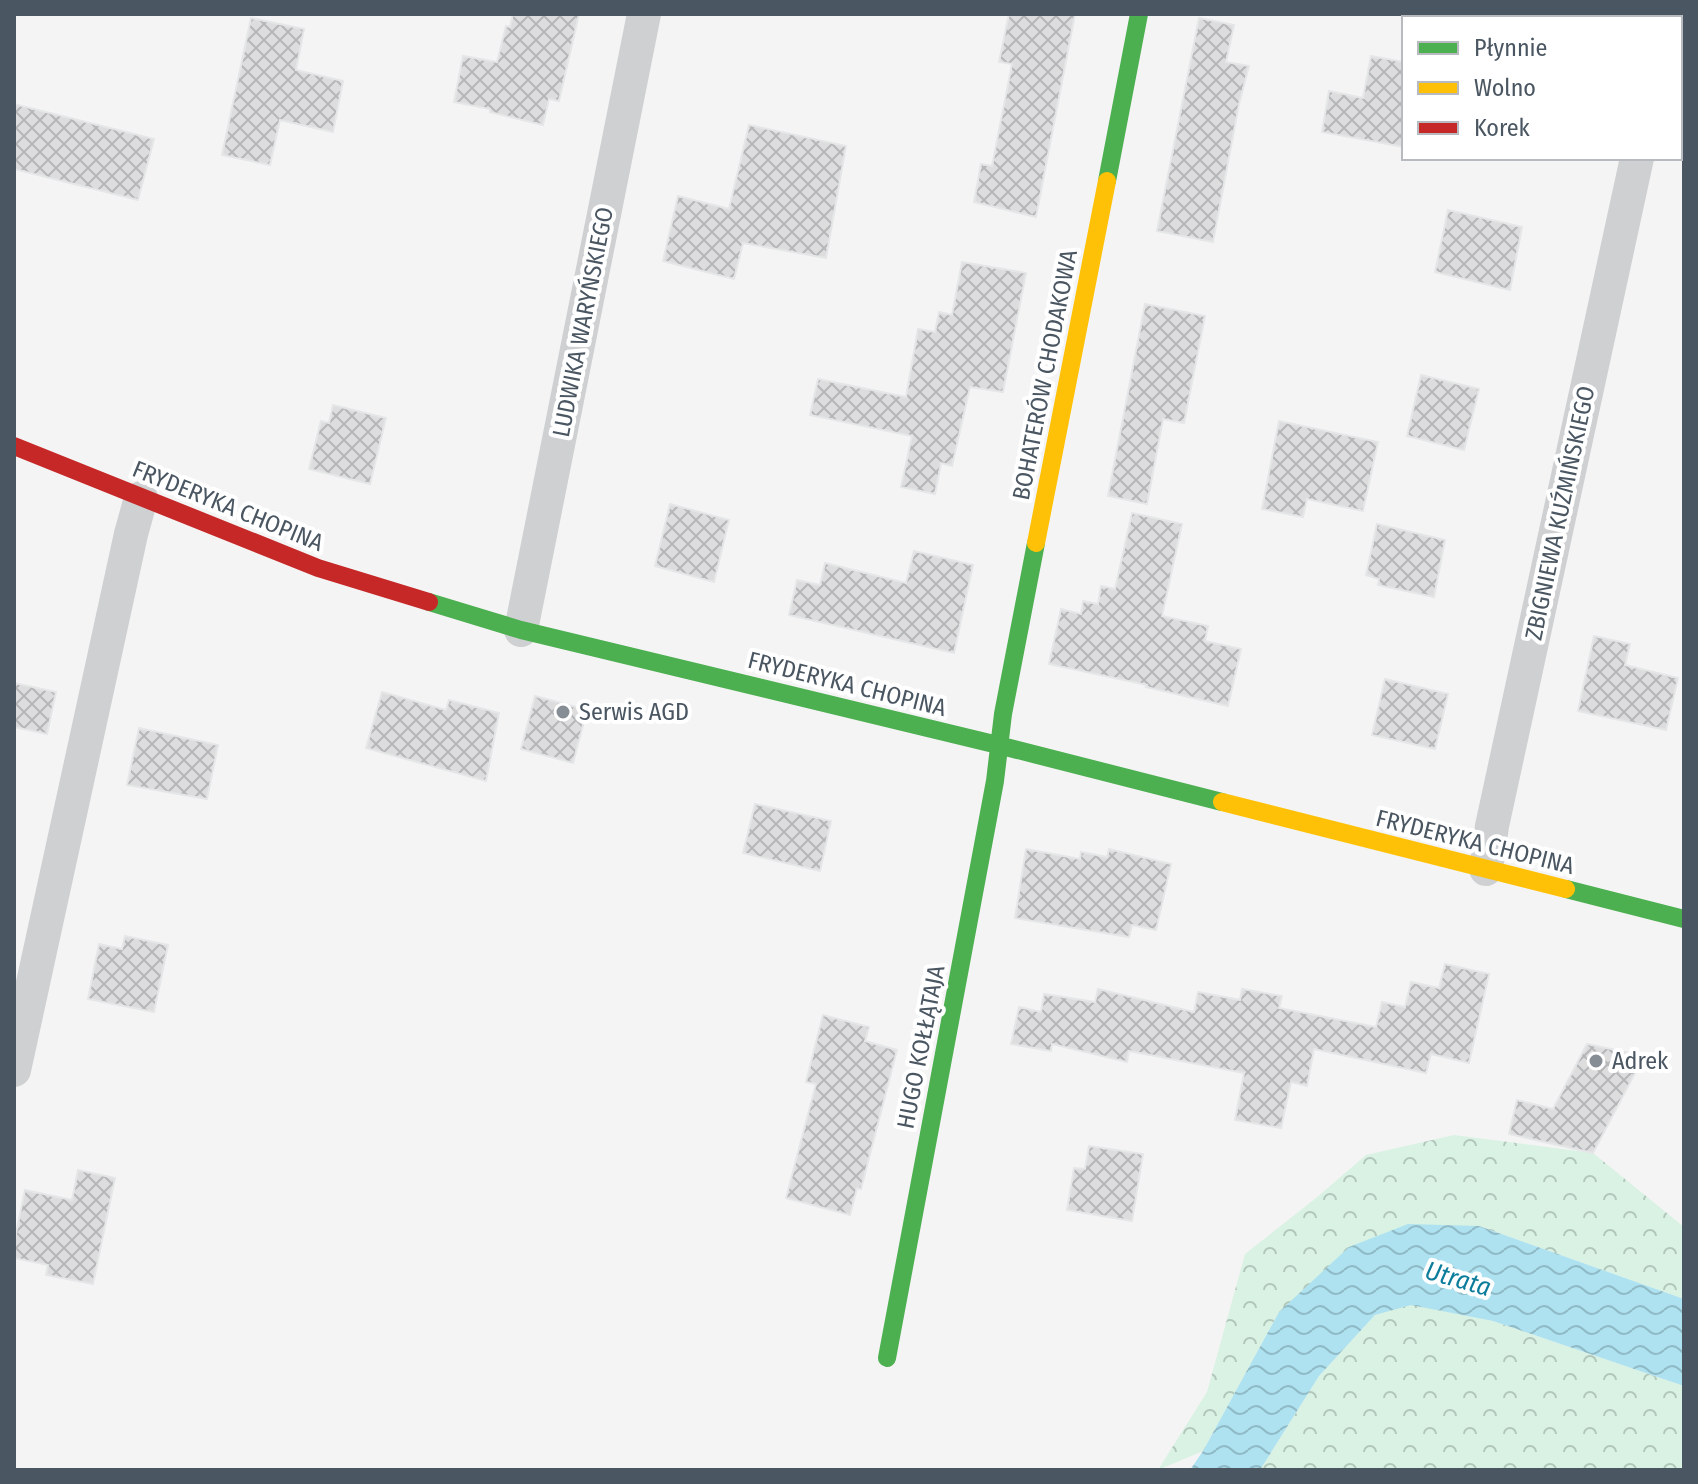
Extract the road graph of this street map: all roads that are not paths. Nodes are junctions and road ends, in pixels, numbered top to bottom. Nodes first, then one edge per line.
1 (644, 14) edge
2 (1139, 14) edge
3 (1637, 160) edge
4 (14, 446) edge
5 (141, 498) junction
6 (521, 630) junction
7 (998, 745) junction
8 (1486, 869) junction
9 (1684, 919) edge
10 (14, 1070) edge
11 (887, 1358) dead end

1 - 6 street, LUDWIKA WARYŃSKIEGO
2 - 7 main road, BOHATERÓW CHODAKOWA
3 - 8 street, ZBIGNIEWA KUŹMIŃSKIEGO
4 - 5 main road, FRYDERYKA CHOPINA
5 - 6 main road, FRYDERYKA CHOPINA
5 - 10 street
6 - 7 main road, FRYDERYKA CHOPINA
7 - 8 main road, FRYDERYKA CHOPINA
7 - 11 main road, HUGO KOŁŁĄTAJA
8 - 9 main road, FRYDERYKA CHOPINA

